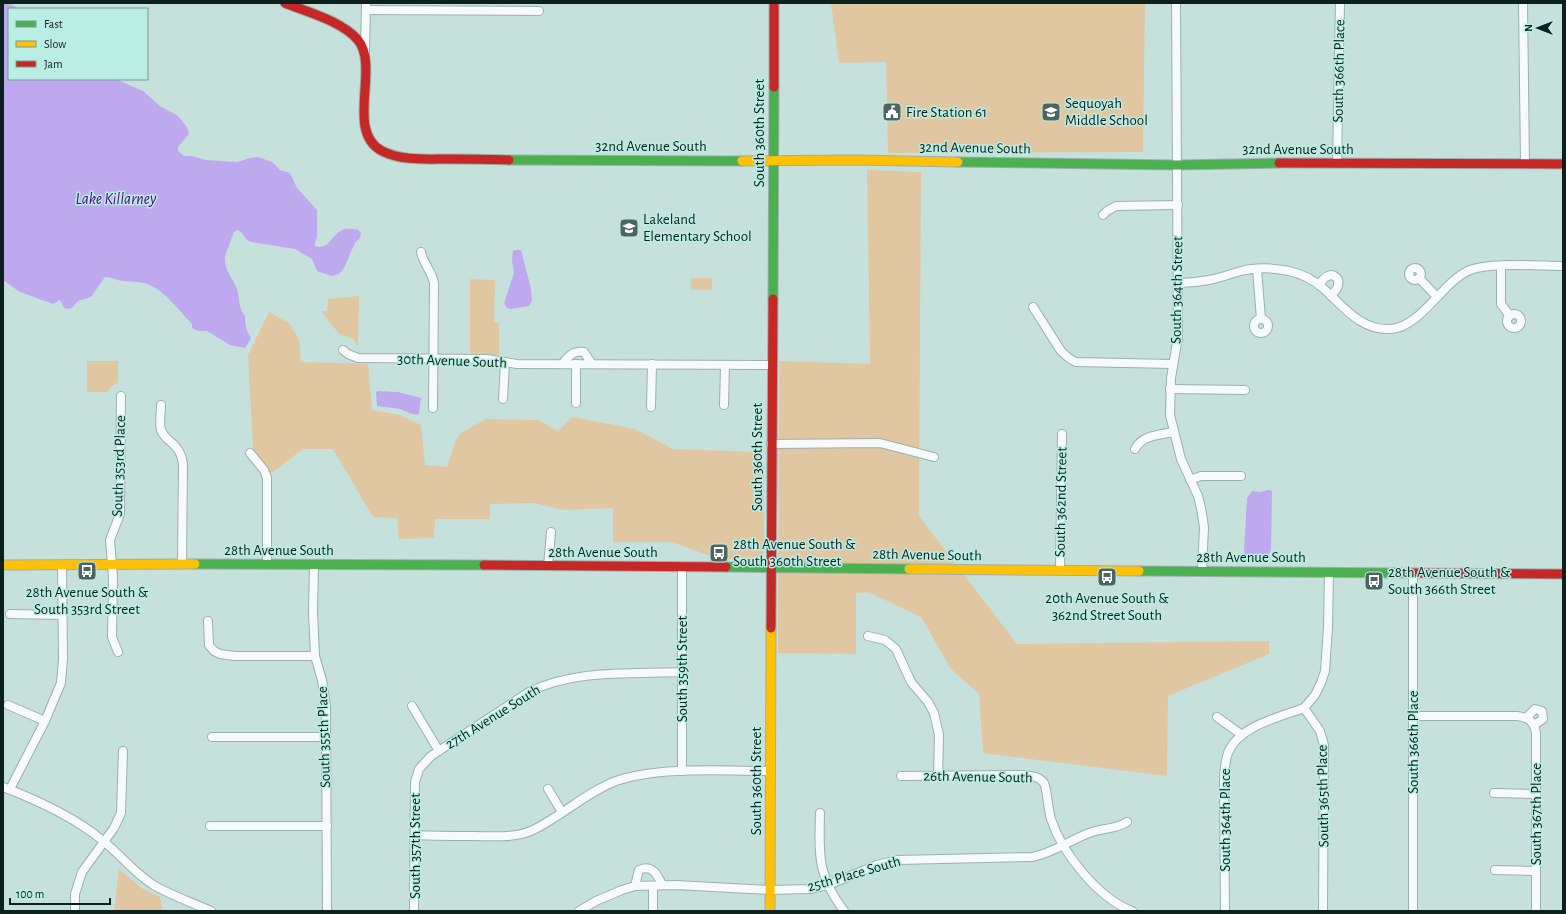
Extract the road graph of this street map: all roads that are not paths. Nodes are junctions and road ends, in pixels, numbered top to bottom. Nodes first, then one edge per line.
1 (285, 3) edge
2 (774, 3) edge
3 (1176, 3) edge
4 (1340, 3) edge
5 (1523, 3) edge
6 (366, 7) edge
7 (538, 11) dead end
8 (365, 59) junction
9 (773, 161) junction
10 (1337, 163) junction
11 (1525, 164) junction
12 (1563, 164) edge
13 (1177, 165) junction
14 (1178, 205) junction
15 (1103, 215) dead end
16 (422, 252) dead end
17 (1501, 266) junction
18 (1563, 266) edge
19 (1257, 269) junction
20 (1419, 278) dead end
21 (1179, 283) junction
22 (1319, 285) junction
23 (1331, 296) junction
24 (1438, 297) junction
25 (1033, 307) dead end
26 (1510, 316) dead end
27 (1261, 319) dead end
28 (343, 350) dead end
29 (433, 359) junction
30 (505, 362) junction
31 (562, 364) junction
32 (576, 364) junction
33 (592, 364) junction
34 (652, 364) junction
35 (1173, 364) junction
36 (725, 365) junction
37 (772, 365) junction
38 (1170, 390) junction
39 (1245, 390) dead end
40 (121, 396) dead end
41 (503, 399) dead end
42 (576, 403) dead end
43 (724, 404) dead end
44 (161, 405) dead end
45 (651, 407) dead end
46 (433, 408) dead end
47 (1173, 432) junction
48 (1062, 434) dead end
49 (772, 444) junction
50 (1135, 449) dead end
51 (250, 453) dead end
52 (934, 457) dead end
53 (1240, 476) dead end
54 (1190, 480) junction
55 (551, 532) dead end
56 (111, 564) junction
57 (182, 564) junction
58 (267, 564) junction
59 (314, 564) junction
60 (3, 565) edge
61 (62, 565) junction
62 (548, 566) junction
63 (682, 567) junction
64 (771, 568) junction
65 (1060, 570) junction
66 (1202, 571) junction
67 (1329, 572) junction
68 (1413, 573) junction
69 (1563, 574) edge
70 (10, 614) dead end
71 (62, 614) junction
72 (208, 621) dead end
73 (868, 636) dead end
74 (118, 652) dead end
75 (315, 656) junction
76 (682, 672) junction
77 (8, 705) dead end
78 (412, 706) dead end
79 (1304, 708) junction
80 (1414, 716) junction
81 (1217, 717) dead end
82 (45, 721) junction
83 (1242, 734) junction
84 (212, 737) dead end
85 (326, 737) junction
86 (439, 750) junction
87 (123, 751) dead end
88 (682, 771) junction
89 (770, 771) junction
90 (901, 776) dead end
91 (938, 776) junction
92 (415, 782) joint
93 (6, 788) edge
94 (548, 789) dead end
95 (1494, 793) dead end
96 (1535, 794) junction
97 (562, 812) junction
98 (820, 813) dead end
99 (1127, 822) dead end
100 (210, 826) dead end
101 (327, 826) junction
102 (415, 835) junction
103 (104, 841) junction
104 (1064, 845) junction
105 (1495, 870) dead end
106 (1535, 871) junction
107 (662, 885) junction
108 (828, 885) junction
109 (635, 886) junction
110 (653, 886) junction
111 (770, 890) junction
112 (75, 911) edge
113 (211, 911) edge
114 (327, 911) edge
115 (414, 911) edge
116 (579, 911) edge
117 (653, 911) edge
118 (770, 911) edge
119 (844, 911) edge
120 (1132, 911) edge
121 (1226, 911) edge
122 (1323, 911) edge
123 (1413, 911) edge
124 (1536, 911) edge

1 - 8 street
2 - 9 street, South 360th Street
3 - 13 street, South 364th Street
4 - 10 street, South 366th Place
5 - 11 street
6 - 7 street
6 - 8 street
8 - 9 street, 32nd Avenue South
9 - 13 street, 32nd Avenue South
9 - 37 street, South 360th Street
10 - 11 street, 32nd Avenue South
10 - 13 street, 32nd Avenue South
11 - 12 street, 32nd Avenue South
13 - 14 street, South 364th Street
14 - 15 street
14 - 21 street, South 364th Street
16 - 29 street
17 - 18 street
17 - 24 street
17 - 26 street
19 - 21 street
19 - 22 street
19 - 27 street
20 - 24 street
21 - 35 street, South 364th Street
22 - 23 street
22 - 23 street
23 - 24 street
25 - 35 street
28 - 29 street, 30th Avenue South
29 - 30 street, 30th Avenue South
29 - 46 street
30 - 31 street, 30th Avenue South
30 - 41 street
31 - 32 street, 30th Avenue South
31 - 33 street
32 - 33 street, 30th Avenue South
32 - 42 street
33 - 34 street, 30th Avenue South
34 - 36 street, 30th Avenue South
34 - 45 street
35 - 38 street, South 364th Street
36 - 37 street, 30th Avenue South
36 - 43 street
37 - 49 street, South 360th Street
38 - 39 street
38 - 47 street, South 364th Street
40 - 56 street, South 353rd Place
44 - 57 street
47 - 50 street
47 - 54 street, South 364th Street
48 - 65 street, South 362nd Street
49 - 52 street
49 - 64 street, South 360th Street
51 - 58 street
53 - 54 street
54 - 66 street, South 364th Street
55 - 62 street
56 - 57 street, 28th Avenue South
56 - 61 street, 28th Avenue South
56 - 74 street, South 353rd Place
57 - 58 street, 28th Avenue South
58 - 59 street, 28th Avenue South
59 - 62 street, 28th Avenue South
59 - 75 street, South 355th Place
60 - 61 street, 28th Avenue South
61 - 71 street
62 - 63 street, 28th Avenue South
63 - 64 street, 28th Avenue South
63 - 76 street, South 359th Street
64 - 65 street, 28th Avenue South
64 - 89 street, South 360th Street
65 - 66 street, 28th Avenue South
66 - 67 street, 28th Avenue South
67 - 68 street, 28th Avenue South
67 - 79 street
68 - 69 street, 28th Avenue South
68 - 80 street, South 366th Place
70 - 71 street
71 - 82 street
72 - 75 street
73 - 91 street
75 - 85 street, South 355th Place
76 - 86 street, 27th Avenue South
76 - 88 street, South 359th Street
77 - 82 street
78 - 86 street
79 - 83 street
79 - 122 street, South 365th Place
80 - 96 street, South 367th Place
80 - 123 street, South 366th Place
81 - 83 street
82 - 93 street
83 - 121 street, South 364th Place
84 - 85 street
85 - 101 street, South 355th Place
86 - 92 street, 27th Avenue South
87 - 103 street
88 - 89 street
88 - 97 street
89 - 111 street, South 360th Street
90 - 91 street, 26th Avenue South
91 - 104 street, 26th Avenue South
92 - 102 street, South 357th Street
93 - 103 street
94 - 97 street
95 - 96 street
96 - 106 street, South 367th Place
97 - 102 street
98 - 108 street
99 - 104 street, 25th Place South
100 - 101 street
101 - 114 street, South 355th Place
102 - 115 street, South 357th Street
103 - 112 street
103 - 113 street
104 - 108 street, 25th Place South
104 - 120 street
105 - 106 street
106 - 124 street, South 367th Place
107 - 109 street
107 - 110 street, 25th Place South
107 - 111 street, 25th Place South
108 - 111 street, 25th Place South
108 - 119 street
109 - 110 street, 25th Place South
109 - 116 street, 25th Place South
110 - 117 street
111 - 118 street, South 360th Street

